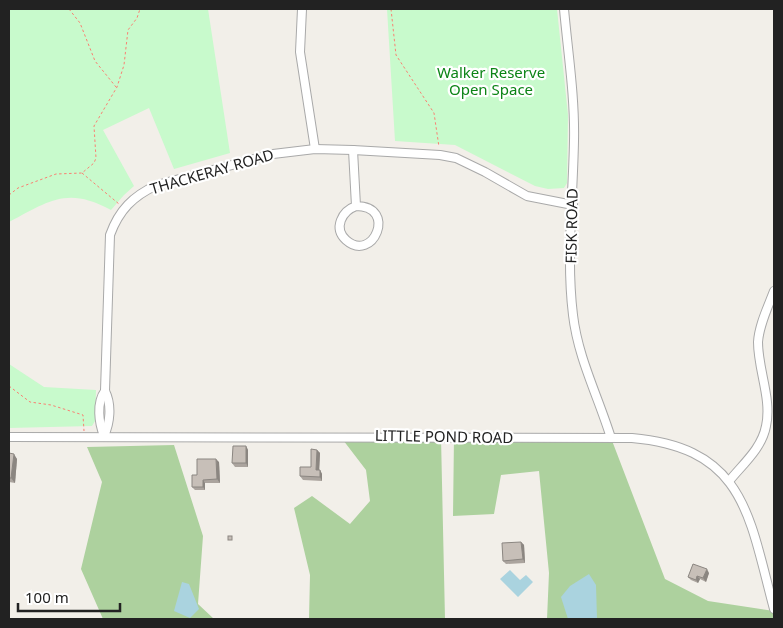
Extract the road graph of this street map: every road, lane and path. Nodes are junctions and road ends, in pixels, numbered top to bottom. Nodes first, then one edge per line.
1 (69, 9) edge
2 (140, 9) edge
3 (302, 9) edge
4 (391, 9) edge
5 (564, 9) edge
6 (117, 87) junction
7 (316, 149) junction
8 (354, 150) junction
9 (440, 155) junction
10 (82, 172) junction
11 (9, 195) edge
12 (572, 205) junction
13 (356, 206) junction
14 (124, 208) junction
15 (774, 291) edge
16 (9, 386) edge
17 (85, 436) junction
18 (104, 436) junction
19 (9, 437) edge
20 (610, 438) junction
21 (730, 480) junction
22 (774, 609) edge

1 - 6 path
2 - 6 path
3 - 7 street
4 - 9 path
5 - 12 street, FISK ROAD
6 - 10 path
7 - 8 street, THACKERAY ROAD
7 - 14 street, THACKERAY ROAD
8 - 9 street, THACKERAY ROAD
8 - 13 street
9 - 12 street, THACKERAY ROAD
10 - 11 path
10 - 14 path
12 - 20 street, FISK ROAD
13 - 13 street
14 - 18 street, THACKERAY ROAD
15 - 21 street
16 - 17 path
17 - 18 street, LITTLE POND ROAD
17 - 19 street, LITTLE POND ROAD
18 - 20 street, LITTLE POND ROAD
20 - 21 street, LITTLE POND ROAD
21 - 22 street, LITTLE POND ROAD

